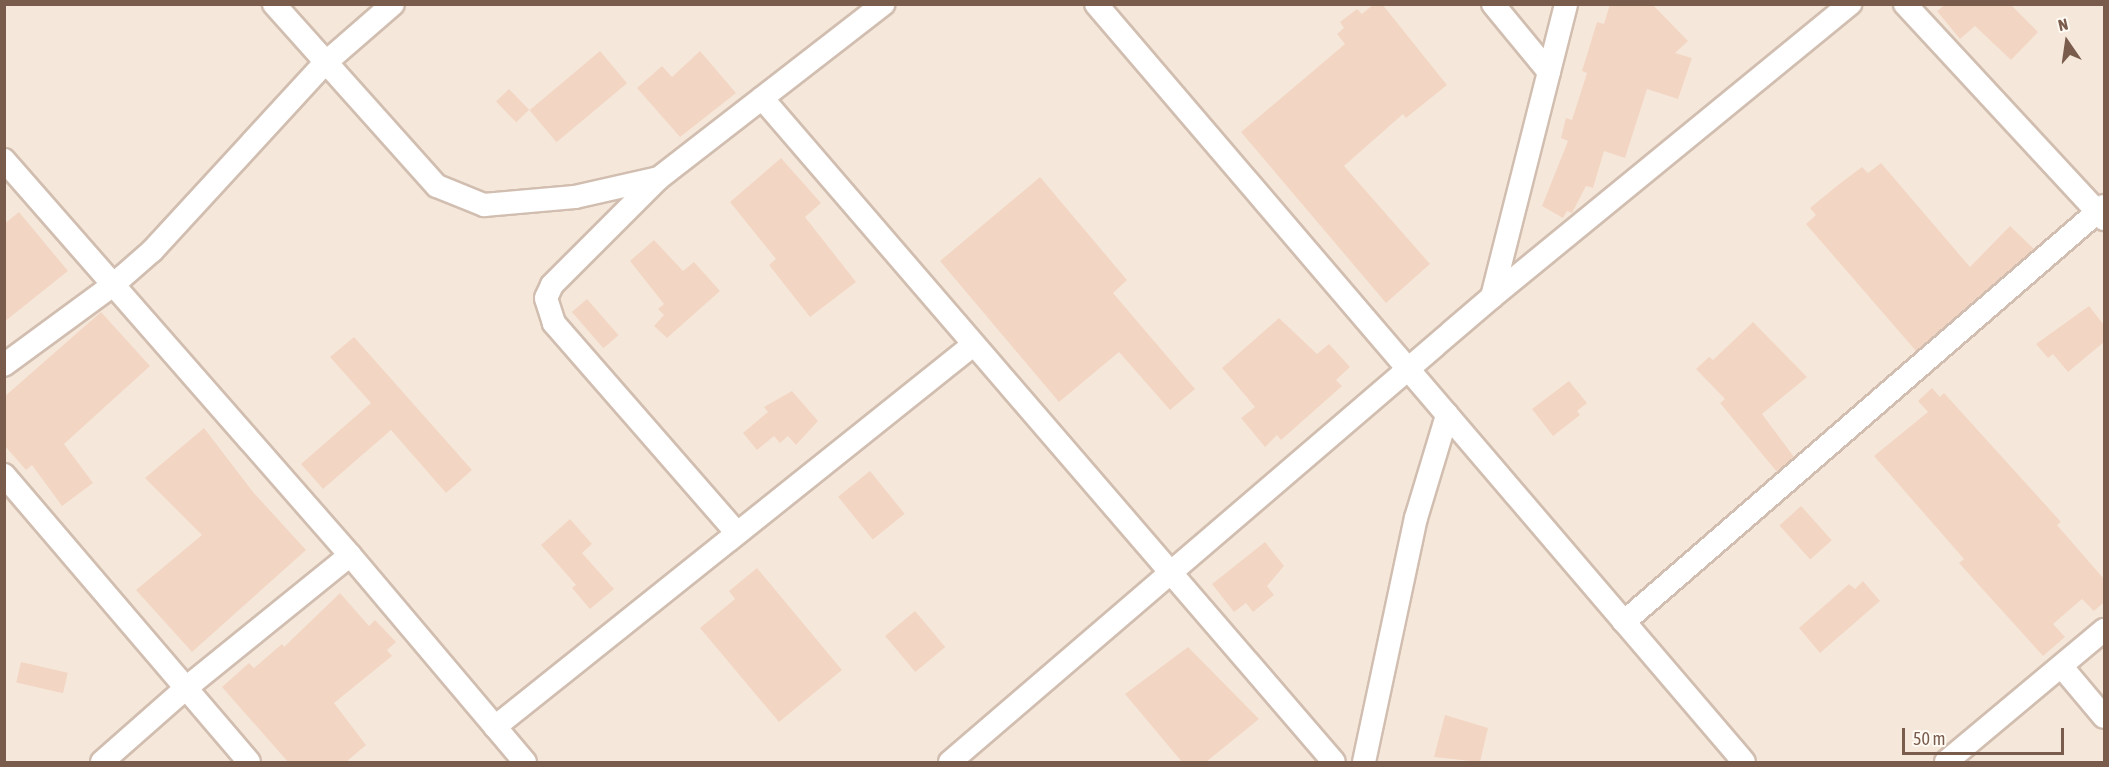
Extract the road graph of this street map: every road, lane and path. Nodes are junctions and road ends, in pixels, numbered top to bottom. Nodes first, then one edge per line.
1 (274, 4) edge
2 (393, 4) edge
3 (883, 4) edge
4 (1096, 4) edge
5 (1493, 4) edge
6 (1566, 4) edge
7 (1850, 4) edge
8 (1905, 4) edge
9 (324, 64) junction
10 (1549, 72) junction
11 (762, 98) junction
12 (4, 160) edge
13 (659, 178) junction
14 (2103, 212) edge
15 (113, 285) junction
16 (1491, 297) junction
17 (973, 345) junction
18 (4, 365) edge
19 (1407, 369) junction
20 (1447, 415) junction
21 (4, 475) edge
22 (737, 533) junction
23 (350, 555) junction
24 (1170, 576) junction
25 (1624, 622) junction
26 (2104, 630) edge
27 (2062, 667) junction
28 (186, 688) junction
29 (2104, 717) edge
30 (495, 727) junction
31 (102, 762) edge
32 (249, 762) edge
33 (525, 762) edge
34 (950, 762) edge
35 (1334, 762) edge
36 (1364, 762) edge
37 (1744, 762) edge
38 (1946, 762) edge

1 - 9 street
2 - 9 street
3 - 11 street
4 - 19 street
5 - 10 street
6 - 10 street
7 - 16 street
8 - 14 street
9 - 13 street
9 - 15 street
10 - 16 street
11 - 13 street
11 - 17 street
12 - 15 street
13 - 22 street
14 - 25 street
15 - 18 street
15 - 23 street
16 - 19 street
17 - 22 street
17 - 24 street
19 - 20 street
19 - 24 street
20 - 25 street
20 - 36 street
21 - 28 street
22 - 30 street
23 - 28 street
23 - 30 street
24 - 34 street
24 - 35 street
25 - 37 street
26 - 27 street
27 - 29 street
27 - 38 street
28 - 31 street
28 - 32 street
30 - 33 street

